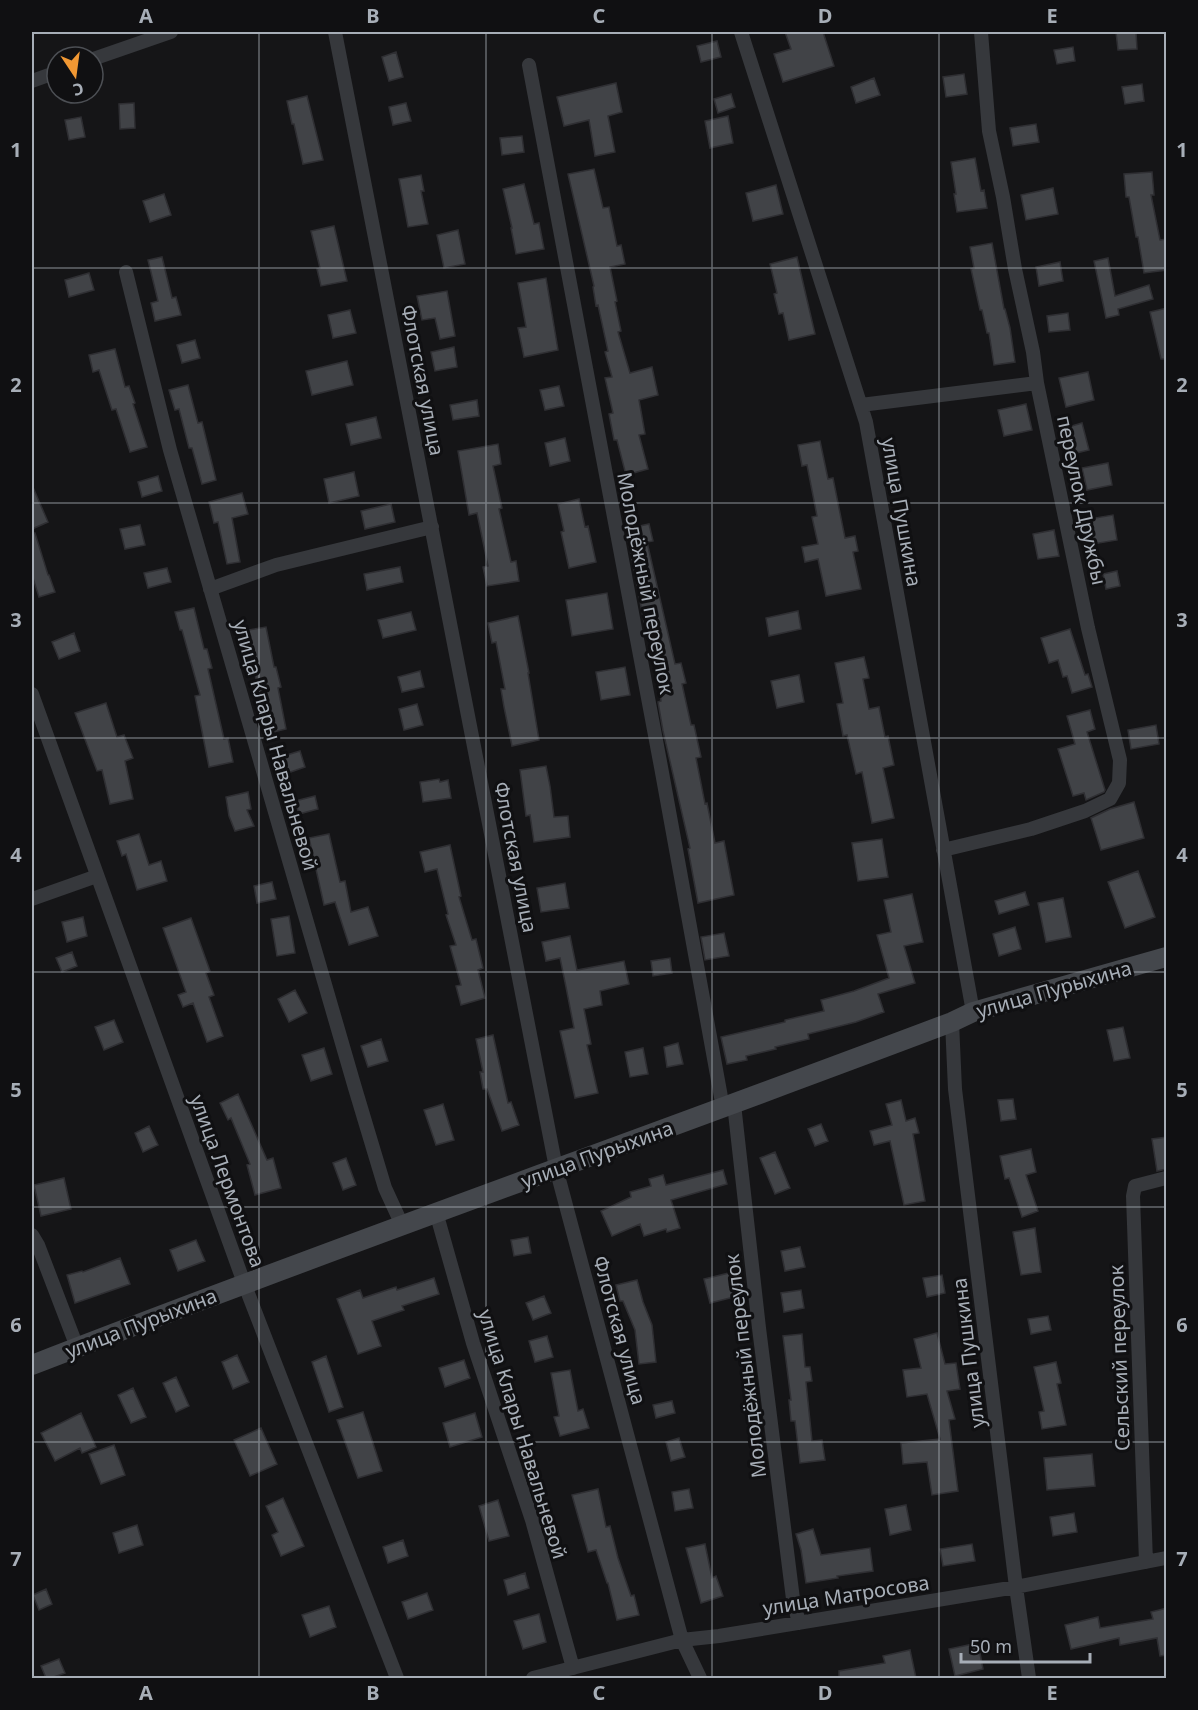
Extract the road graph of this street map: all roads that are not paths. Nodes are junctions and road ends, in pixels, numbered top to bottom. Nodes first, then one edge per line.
1 (171, 32) edge
2 (335, 32) edge
3 (741, 32) edge
4 (981, 32) edge
5 (105, 55) edge
6 (529, 65) dead end
7 (126, 272) dead end
8 (1037, 383) junction
9 (861, 405) junction
10 (432, 527) junction
11 (210, 589) junction
12 (32, 694) edge
13 (943, 850) junction
14 (97, 876) junction
15 (32, 900) edge
16 (1167, 957) edge
17 (973, 1012) junction
18 (952, 1022) junction
19 (728, 1106) junction
20 (556, 1168) junction
21 (1167, 1178) edge
22 (436, 1212) junction
23 (402, 1225) junction
24 (32, 1235) edge
25 (244, 1283) junction
26 (77, 1347) junction
27 (32, 1365) edge
28 (1167, 1558) edge
29 (1146, 1562) junction
30 (1016, 1587) junction
31 (799, 1623) junction
32 (682, 1640) junction
33 (573, 1668) junction
34 (397, 1678) edge
35 (533, 1678) edge
36 (700, 1678) edge
37 (1029, 1678) edge

1 - 5 street
2 - 10 street, Флотская улица
3 - 9 street, улица Пушкина
4 - 8 street, переулок Дружбы
6 - 19 street, Молодёжный переулок
7 - 11 street, улица Клары Навальневой
8 - 9 street
8 - 13 street, переулок Дружбы
9 - 13 street, улица Пушкина
10 - 11 street
10 - 20 street, Флотская улица
11 - 23 street, улица Клары Навальневой
12 - 14 street, улица Лермонтова
13 - 17 street, улица Пушкина
14 - 15 street
14 - 25 street, улица Лермонтова
16 - 17 street, улица Пурыхина
17 - 18 street, улица Пурыхина
18 - 19 street, улица Пурыхина
18 - 30 street, улица Пушкина
19 - 20 street, улица Пурыхина
19 - 31 street, Молодёжный переулок
20 - 22 street, улица Пурыхина
20 - 32 street, Флотская улица
21 - 29 street, Сельский переулок
22 - 23 street, улица Пурыхина
22 - 33 street, улица Клары Навальневой
23 - 25 street, улица Пурыхина
24 - 26 street
25 - 26 street, улица Пурыхина
25 - 34 street, улица Лермонтова
26 - 27 street, улица Пурыхина
28 - 29 street, улица Матросова
29 - 30 street, улица Матросова
30 - 31 street, улица Матросова
30 - 37 street, улица Пушкина
31 - 32 street, улица Матросова
32 - 33 street, улица Матросова
32 - 36 street, Флотская улица
33 - 35 street, улица Матросова

